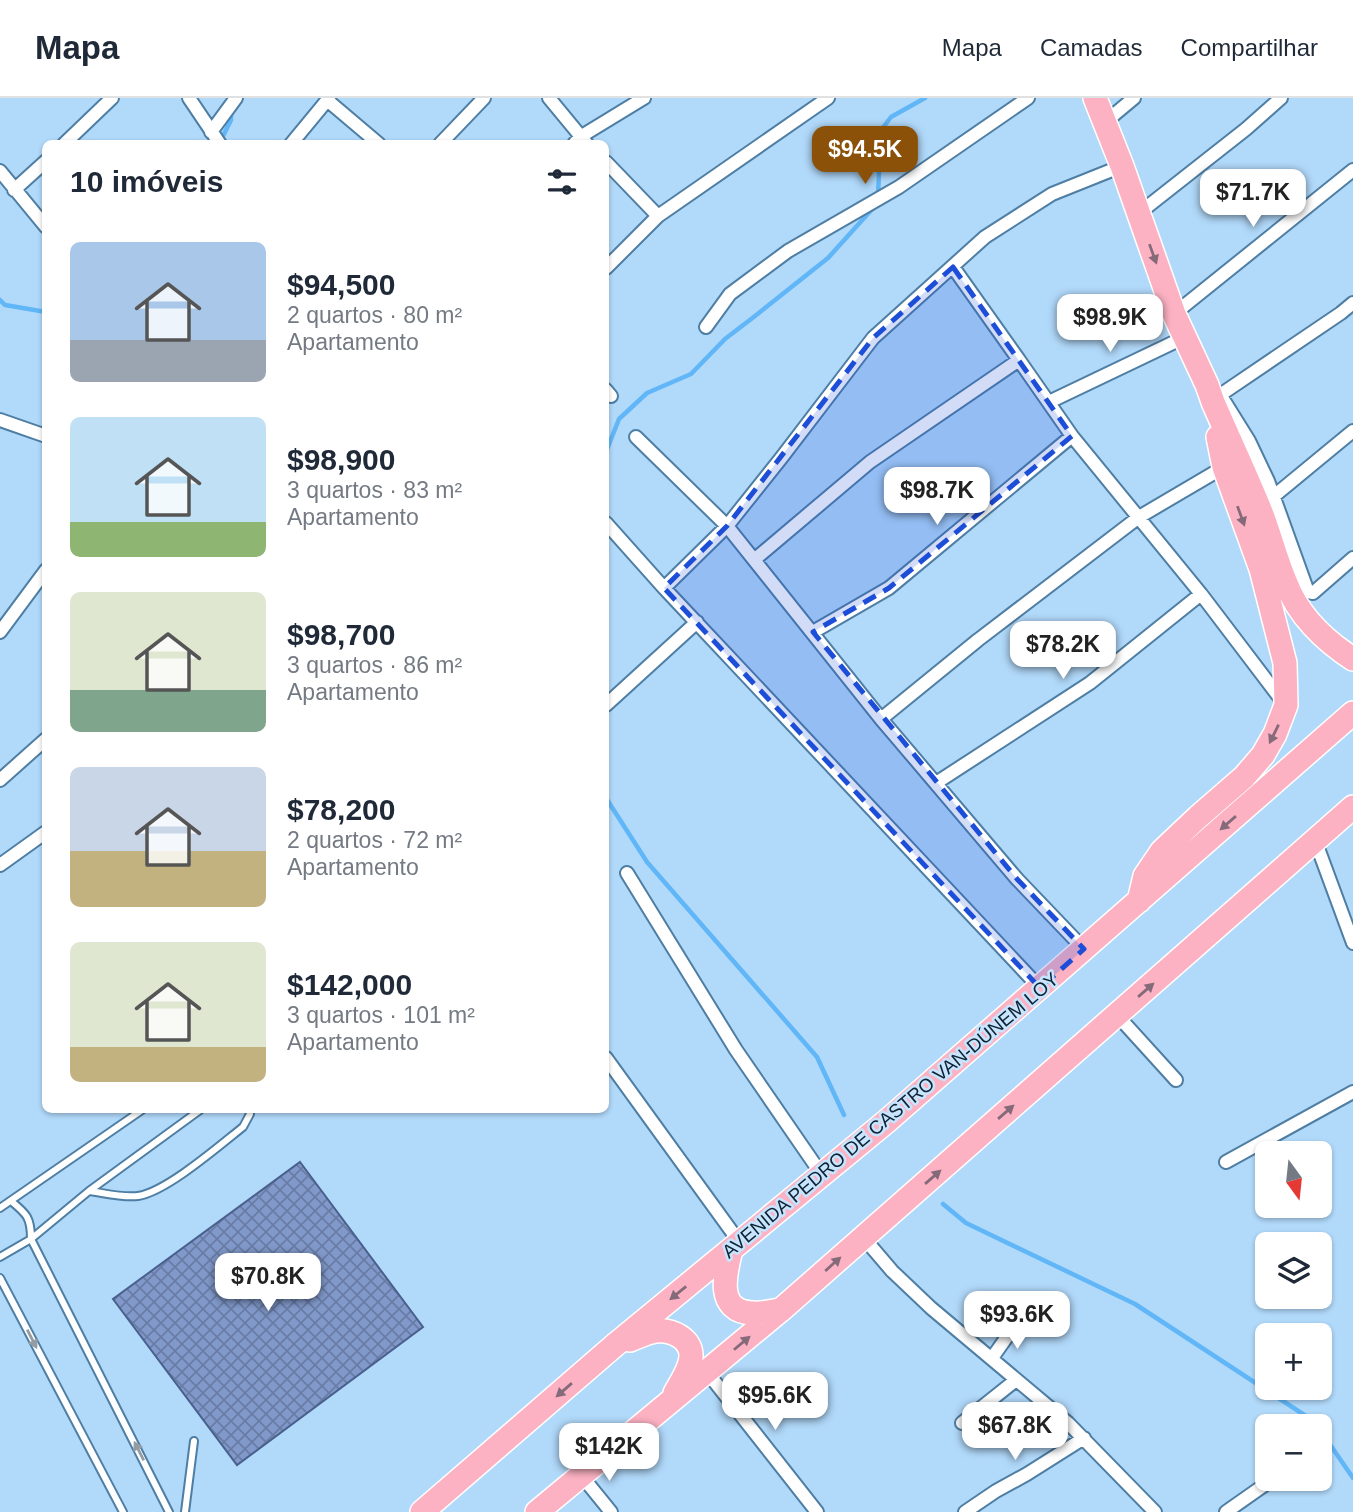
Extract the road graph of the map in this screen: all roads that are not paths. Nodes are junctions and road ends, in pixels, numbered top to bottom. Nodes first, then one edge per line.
1 (112, 98) edge
2 (188, 98) edge
3 (236, 98) edge
4 (484, 98) edge
5 (549, 98) edge
6 (644, 98) edge
7 (828, 98) edge
8 (1028, 98) edge
9 (1095, 98) edge
10 (1134, 98) edge
11 (1281, 98) edge
12 (328, 99) edge
13 (1104, 123) junction
14 (211, 132) junction
15 (68, 140) edge
16 (217, 140) edge
17 (294, 140) edge
18 (374, 140) edge
19 (444, 140) edge
20 (579, 140) edge
21 (581, 140) edge
22 (42, 165) edge
23 (609, 165) edge
24 (1122, 166) junction
25 (1353, 170) edge
26 (0, 171) edge
27 (15, 190) junction
28 (1138, 214) junction
29 (658, 216) junction
30 (42, 222) edge
31 (609, 265) edge
32 (953, 267) junction
33 (1353, 303) edge
34 (1174, 314) junction
35 (706, 327) dead end
36 (1185, 337) junction
37 (1018, 359) junction
38 (1213, 394) junction
39 (1049, 402) junction
40 (0, 420) edge
41 (1353, 431) edge
42 (42, 435) edge
43 (1072, 436) junction
44 (636, 437) dead end
45 (1224, 467) junction
46 (1274, 496) junction
47 (1139, 517) junction
48 (609, 526) edge
49 (727, 526) junction
50 (1353, 558) edge
51 (754, 560) junction
52 (42, 575) edge
53 (664, 588) junction
54 (1201, 594) junction
55 (697, 622) junction
56 (0, 632) edge
57 (813, 632) junction
58 (1353, 659) edge
59 (609, 702) edge
60 (1286, 705) junction
61 (1353, 713) edge
62 (881, 719) junction
63 (42, 743) edge
64 (0, 780) edge
65 (936, 783) junction
66 (1353, 807) edge
67 (42, 835) edge
68 (1315, 841) junction
69 (0, 865) edge
70 (627, 873) dead end
71 (1139, 901) junction
72 (1353, 943) edge
73 (1084, 949) junction
74 (1040, 988) junction
75 (1117, 1015) junction
76 (609, 1062) edge
77 (1176, 1080) dead end
78 (1353, 1092) edge
79 (138, 1113) edge
80 (196, 1113) edge
81 (250, 1113) edge
82 (1226, 1162) dead end
83 (822, 1175) junction
84 (89, 1191) junction
85 (11, 1202) junction
86 (0, 1208) edge
87 (863, 1237) junction
88 (31, 1239) junction
89 (735, 1247) junction
90 (0, 1257) edge
91 (0, 1278) edge
92 (782, 1309) junction
93 (1016, 1324) dead end
94 (615, 1345) junction
95 (992, 1358) junction
96 (707, 1372) junction
97 (1016, 1380) junction
98 (670, 1402) junction
99 (962, 1423) dead end
100 (1084, 1438) junction
101 (194, 1441) dead end
102 (581, 1475) junction
103 (1256, 1491) edge
104 (123, 1512) edge
105 (169, 1512) edge
106 (185, 1512) edge
107 (422, 1512) edge
108 (537, 1512) edge
109 (611, 1512) edge
110 (817, 1512) edge
111 (965, 1512) edge
112 (1155, 1512) edge
113 (1226, 1512) edge

1 - 15 street
2 - 14 street
3 - 14 street
4 - 19 street
5 - 20 street
6 - 21 street
7 - 29 street
8 - 35 street
9 - 13 highway
10 - 13 street
11 - 28 street
12 - 17 street
12 - 18 street
13 - 24 highway
14 - 16 street
22 - 27 street
23 - 29 street
24 - 28 highway
24 - 32 street
25 - 34 street
26 - 27 street
27 - 30 street
28 -> 34 highway
29 - 31 street
32 - 37 street
32 - 49 street
33 - 38 street
34 - 36 highway
36 - 38 highway
36 - 39 street
37 - 39 street
37 - 51 street
38 - 45 highway
38 - 46 street
38 - 58 highway
39 - 43 street
40 - 42 street
41 - 46 street
43 - 47 street
43 - 57 street
44 - 49 street
45 - 47 street
45 -> 60 highway
46 - 50 street
47 - 54 street
47 - 62 street
48 - 53 street
49 - 51 street
49 - 53 street
51 - 57 street
52 - 56 street
53 - 55 street
54 - 60 street
54 - 65 street
55 - 59 street
55 - 74 street
57 - 62 street
60 -> 71 highway
61 -> 71 highway, AVENIDA PEDRO DE CASTRO VAN-DÚNEM LOY
62 - 65 street
63 - 64 street
65 - 73 street
66 - 68 highway
67 - 69 street
68 - 72 street
75 -> 68 highway
70 - 83 street
71 - 73 highway, AVENIDA PEDRO DE CASTRO VAN-DÚNEM LOY
73 - 74 highway, AVENIDA PEDRO DE CASTRO VAN-DÚNEM LOY
74 - 83 highway, AVENIDA PEDRO DE CASTRO VAN-DÚNEM LOY
75 - 77 street
87 -> 75 highway
76 - 89 street
78 - 82 street
79 - 85 lane
80 - 84 lane
81 - 84 lane
83 - 89 highway, AVENIDA PEDRO DE CASTRO VAN-DÚNEM LOY
84 - 88 lane
85 - 86 lane
85 - 88 lane
92 -> 87 highway
87 - 95 street
88 - 90 lane
105 -> 88 lane
89 - 92 highway
89 -> 94 highway, AVENIDA PEDRO DE CASTRO VAN-DÚNEM LOY
91 -> 104 lane
96 -> 92 highway
93 - 95 street
94 - 98 highway
94 -> 107 highway, AVENIDA PEDRO DE CASTRO VAN-DÚNEM LOY
95 - 97 street
96 - 98 highway
96 - 110 street
97 - 99 street
97 - 100 street
98 - 102 highway
100 - 111 street
100 - 112 street
101 - 106 lane
102 - 108 highway
102 - 109 street
103 - 113 street

